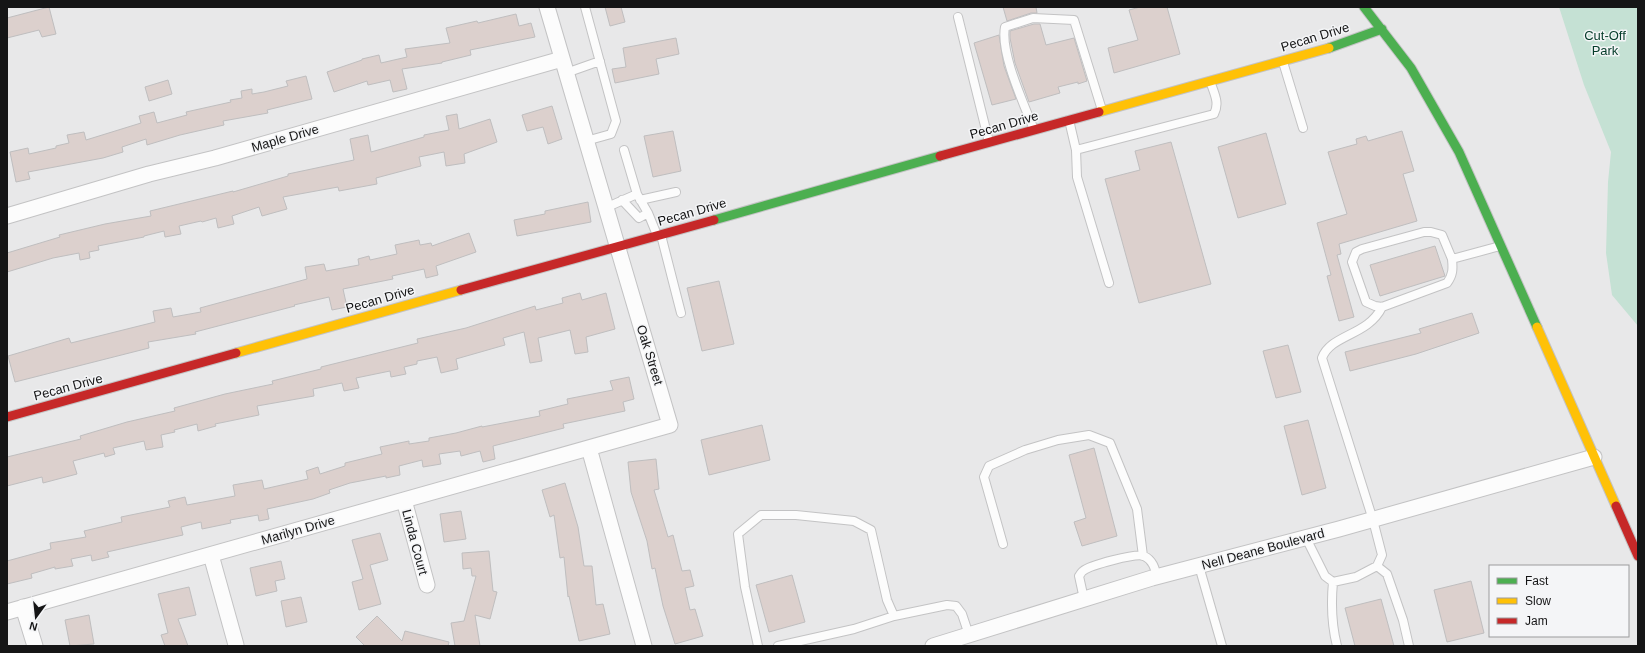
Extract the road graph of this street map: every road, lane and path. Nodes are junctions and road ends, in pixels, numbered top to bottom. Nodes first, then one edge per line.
1 (547, 7) edge
2 (585, 7) edge
3 (1364, 7) edge
4 (958, 17) dead end
5 (1382, 29) junction
6 (1283, 60) junction
7 (600, 61) junction
8 (564, 66) junction
9 (1210, 81) junction
10 (1103, 111) junction
11 (1069, 120) junction
12 (1303, 128) dead end
13 (1034, 130) junction
14 (586, 140) junction
15 (989, 142) junction
16 (624, 150) dead end
17 (1076, 150) junction
18 (676, 192) dead end
19 (639, 197) junction
20 (622, 200) junction
21 (605, 208) junction
22 (648, 213) junction
23 (7, 216) edge
24 (659, 234) junction
25 (616, 246) junction
26 (1500, 246) junction
27 (1452, 259) junction
28 (1110, 283) dead end
29 (1382, 307) junction
30 (681, 313) dead end
31 (7, 417) edge
32 (589, 448) junction
33 (1594, 457) junction
34 (404, 500) junction
35 (1373, 520) junction
36 (1306, 538) junction
37 (1003, 544) dead end
38 (211, 555) junction
39 (1143, 556) junction
40 (1638, 556) edge
41 (1199, 566) junction
42 (1377, 566) junction
43 (1157, 577) junction
44 (1333, 582) junction
45 (427, 585) dead end
46 (1084, 598) junction
47 (23, 607) junction
48 (7, 612) edge
49 (894, 616) junction
50 (969, 635) junction
51 (236, 645) dead end
52 (35, 646) edge
53 (644, 646) edge
54 (758, 646) edge
55 (778, 646) edge
56 (933, 646) edge
57 (1222, 646) edge
58 (1337, 646) edge
59 (1409, 646) edge

1 - 8 street, Oak Street
2 - 7 lane
3 - 5 street
4 - 15 lane
5 - 6 street, Pecan Drive
5 - 26 street
6 - 9 street, Pecan Drive
6 - 12 lane
7 - 8 lane
7 - 14 lane
8 - 14 street, Oak Street
8 - 23 street, Maple Drive
9 - 10 street, Pecan Drive
9 - 17 lane
10 - 11 street, Pecan Drive
10 - 13 lane
11 - 13 street, Pecan Drive
11 - 17 lane
13 - 15 street, Pecan Drive
14 - 21 street, Oak Street
15 - 24 street, Pecan Drive
16 - 19 lane
17 - 28 lane
18 - 19 lane
19 - 20 lane
19 - 22 lane
20 - 21 lane
20 - 22 lane
21 - 25 street, Oak Street
22 - 24 lane
24 - 25 street, Pecan Drive
24 - 30 lane
25 - 31 street, Pecan Drive
25 - 32 street, Oak Street
26 - 27 lane
26 - 33 street
27 - 29 lane
27 - 29 lane
29 - 35 lane
32 - 34 street, Marilyn Drive
32 - 53 street
33 - 35 street, Nell Deane Boulevard
33 - 40 street
34 - 38 street, Marilyn Drive
34 - 45 street, Linda Court
35 - 36 street, Nell Deane Boulevard
35 - 42 lane
36 - 41 street, Nell Deane Boulevard
36 - 44 lane
37 - 39 lane
38 - 47 street, Marilyn Drive
38 - 51 street
39 - 43 lane
39 - 46 lane
41 - 43 street, Nell Deane Boulevard
41 - 57 lane
42 - 44 lane
42 - 59 lane
43 - 46 street, Nell Deane Boulevard
44 - 58 lane
46 - 50 street, Nell Deane Boulevard
47 - 48 street, Marilyn Drive
47 - 52 street
49 - 50 lane
49 - 54 lane
49 - 55 lane
50 - 56 street, Nell Deane Boulevard

